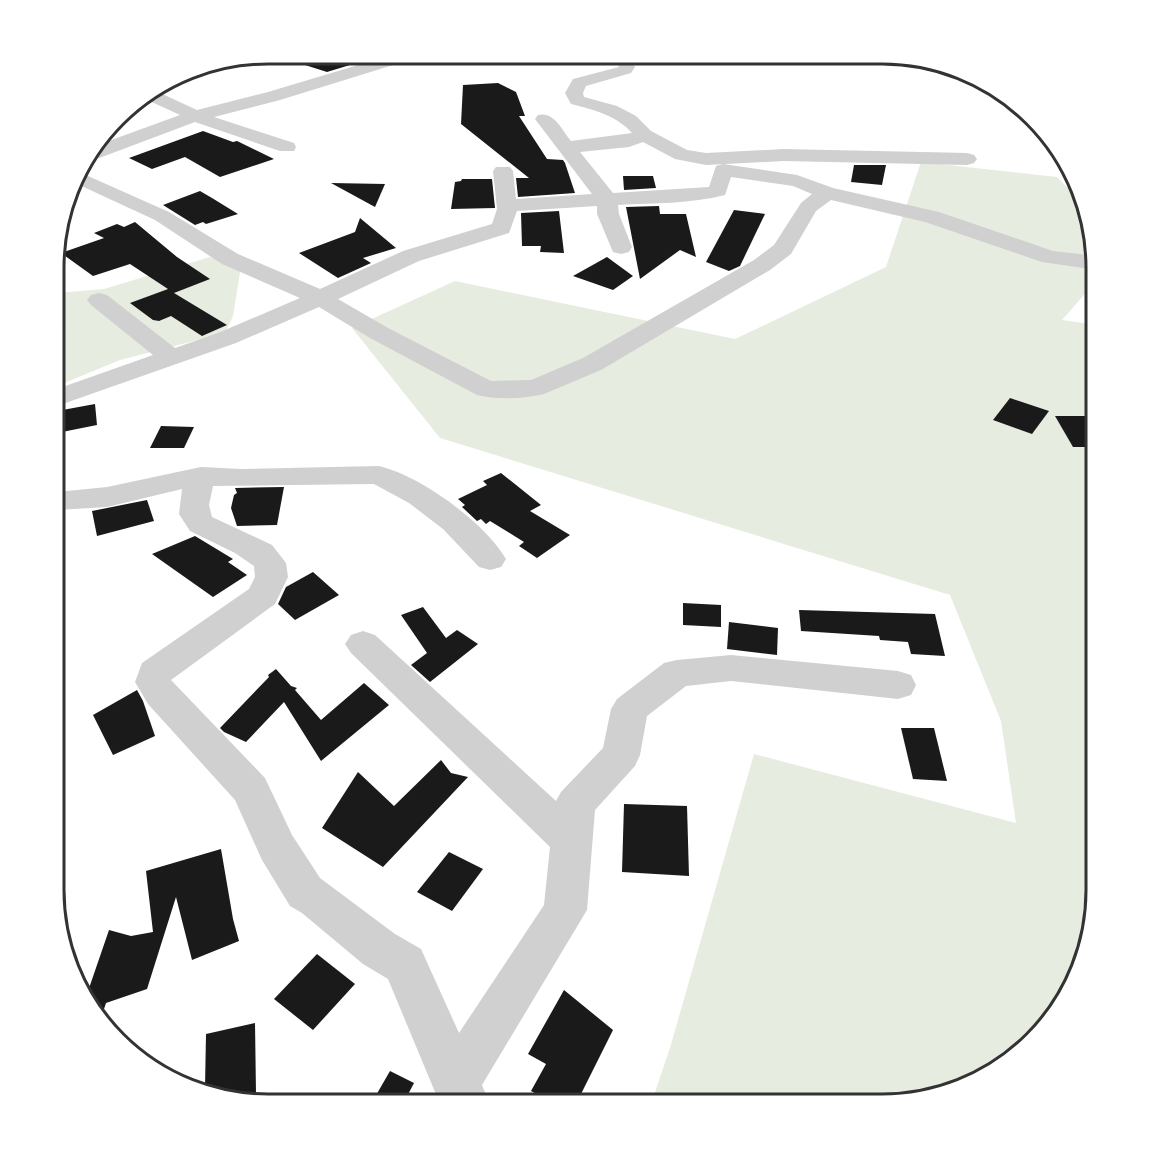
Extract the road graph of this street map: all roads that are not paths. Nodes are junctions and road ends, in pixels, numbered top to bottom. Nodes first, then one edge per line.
1 (380, 64) edge
2 (625, 64) edge
3 (157, 98) edge
4 (195, 116) junction
5 (544, 119) dead end
6 (644, 135) junction
7 (287, 147) dead end
8 (568, 147) junction
9 (103, 150) edge
10 (968, 159) dead end
11 (503, 171) dead end
12 (85, 181) edge
13 (827, 193) junction
14 (607, 199) junction
15 (507, 207) junction
16 (621, 247) dead end
17 (1086, 261) edge
18 (320, 298) junction
19 (99, 300) dead end
20 (172, 358) junction
21 (64, 395) edge
22 (201, 477) junction
23 (64, 500) edge
24 (490, 559) dead end
25 (363, 645) dead end
26 (898, 685) dead end
27 (572, 841) junction
28 (461, 1093) edge

1 - 4 street
2 - 6 street
3 - 4 street
4 - 7 street
4 - 9 street
5 - 8 street
6 - 8 street
6 - 10 street
8 - 14 street
11 - 15 street
12 - 18 street
13 - 14 street
13 - 17 street
13 - 18 street
14 - 15 street
14 - 16 street
15 - 18 street
18 - 20 street
19 - 20 street
20 - 21 street
22 - 23 street
22 - 24 street
22 - 28 street
25 - 27 street
26 - 27 street
27 - 28 street

